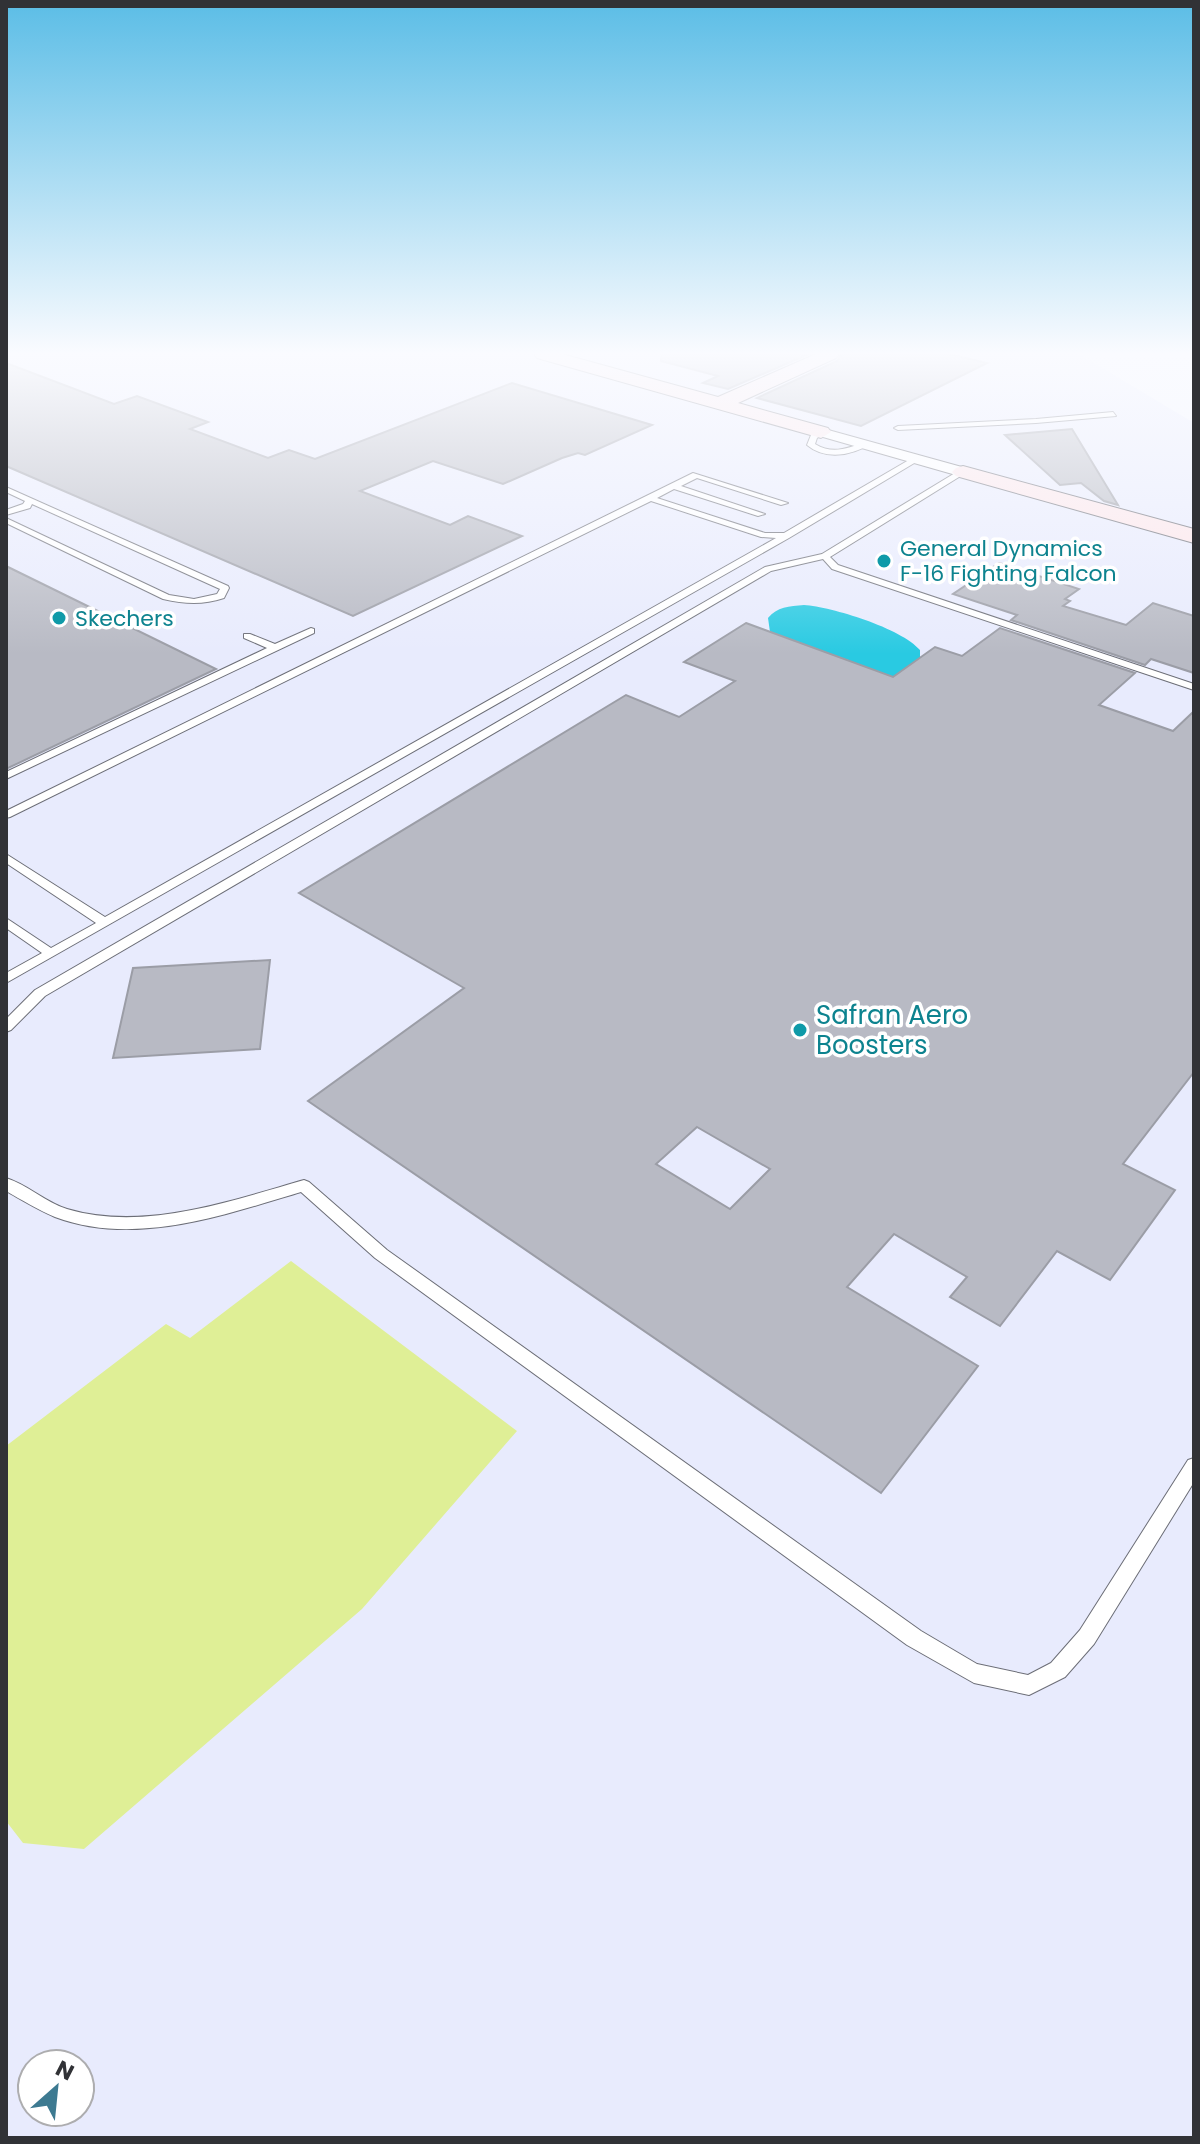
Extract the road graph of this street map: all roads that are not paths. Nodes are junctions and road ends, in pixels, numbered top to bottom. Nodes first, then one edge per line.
1 (900, 454) edge
2 (917, 459) junction
3 (963, 472) junction
4 (673, 486) junction
5 (6, 489) edge
6 (650, 498) junction
7 (29, 500) junction
8 (784, 503) dead end
9 (6, 513) edge
10 (761, 514) dead end
11 (6, 520) edge
12 (786, 536) junction
13 (1194, 536) edge
14 (825, 556) junction
15 (311, 631) dead end
16 (247, 636) dead end
17 (275, 648) junction
18 (1194, 687) edge
19 (6, 776) edge
20 (6, 815) edge
21 (6, 858) edge
22 (6, 922) edge
23 (105, 923) junction
24 (51, 954) junction
25 (6, 979) edge
26 (6, 1027) edge
27 (6, 1184) edge
28 (1194, 1466) edge

1 - 2 street
2 - 3 street
2 - 12 lane
3 - 13 street
3 - 14 lane
4 - 6 lane
4 - 8 lane
4 - 10 lane
5 - 7 lane
6 - 12 lane
6 - 20 lane
7 - 9 lane
7 - 11 lane
12 - 23 lane
14 - 18 lane
14 - 26 lane
15 - 17 lane
16 - 17 lane
17 - 19 lane
21 - 23 lane
22 - 24 lane
23 - 24 lane
24 - 25 lane
27 - 28 lane

